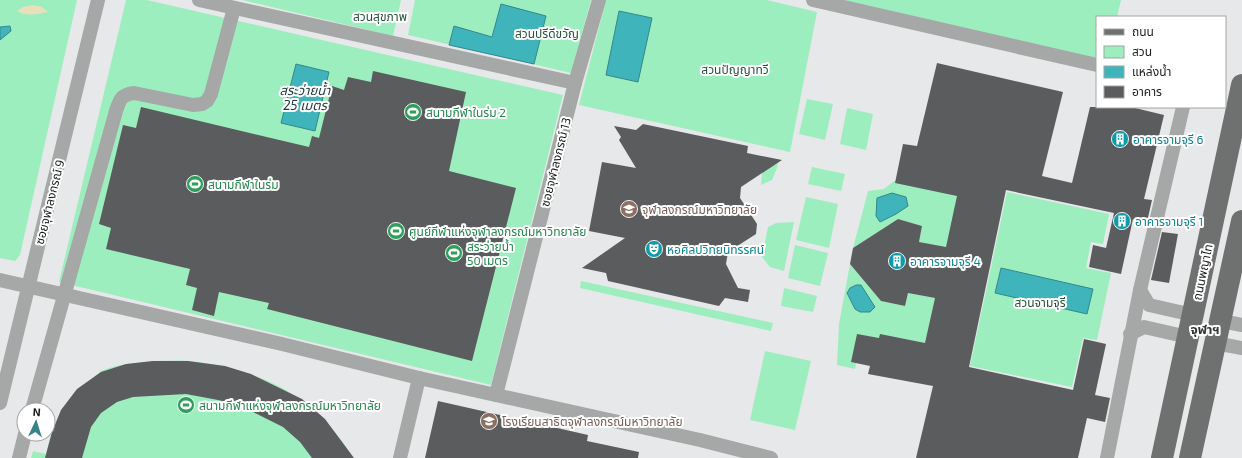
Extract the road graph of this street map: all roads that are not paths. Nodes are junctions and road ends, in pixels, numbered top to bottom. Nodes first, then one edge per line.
1 (98, 0) edge
2 (199, 0) edge
3 (599, 0) edge
4 (813, 0) edge
5 (234, 8) junction
6 (1096, 65) edge
7 (575, 83) junction
8 (1242, 85) edge
9 (1183, 108) edge
10 (1242, 221) edge
11 (0, 280) edge
12 (28, 287) junction
13 (1140, 290) junction
14 (63, 295) junction
15 (1193, 315) junction
16 (1220, 321) junction
17 (1242, 325) edge
18 (1130, 334) junction
19 (1188, 337) junction
20 (1215, 343) junction
21 (1242, 348) edge
22 (419, 378) junction
23 (496, 395) junction
24 (34, 402) edge
25 (0, 403) edge
26 (23, 442) edge
27 (19, 458) edge
28 (400, 458) edge
29 (771, 458) edge
30 (1107, 458) edge
31 (1162, 458) edge
32 (1190, 458) edge

1 - 12 street, ซอยจุฬาลงกรณ์ 9
2 - 5 street
3 - 7 street, ซอยจุฬาลงกรณ์ 13
4 - 6 street
5 - 7 street
5 - 14 street
7 - 23 street, ซอยจุฬาลงกรณ์ 13
8 - 15 main road, ถนนพญาไท
9 - 13 street
10 - 16 main road
11 - 12 street
12 - 14 street
12 - 25 street, ซอยจุฬาลงกรณ์ 9
13 - 15 street
13 - 18 street
14 - 22 street
14 - 24 street
15 - 16 main road
15 - 19 main road, ถนนพญาไท
16 - 17 street
16 - 20 main road
18 - 19 street
18 - 30 street
19 - 20 main road
19 - 31 main road, ถนนพญาไท
20 - 21 street
20 - 32 main road
22 - 23 street
22 - 28 street
23 - 29 street
26 - 27 street

